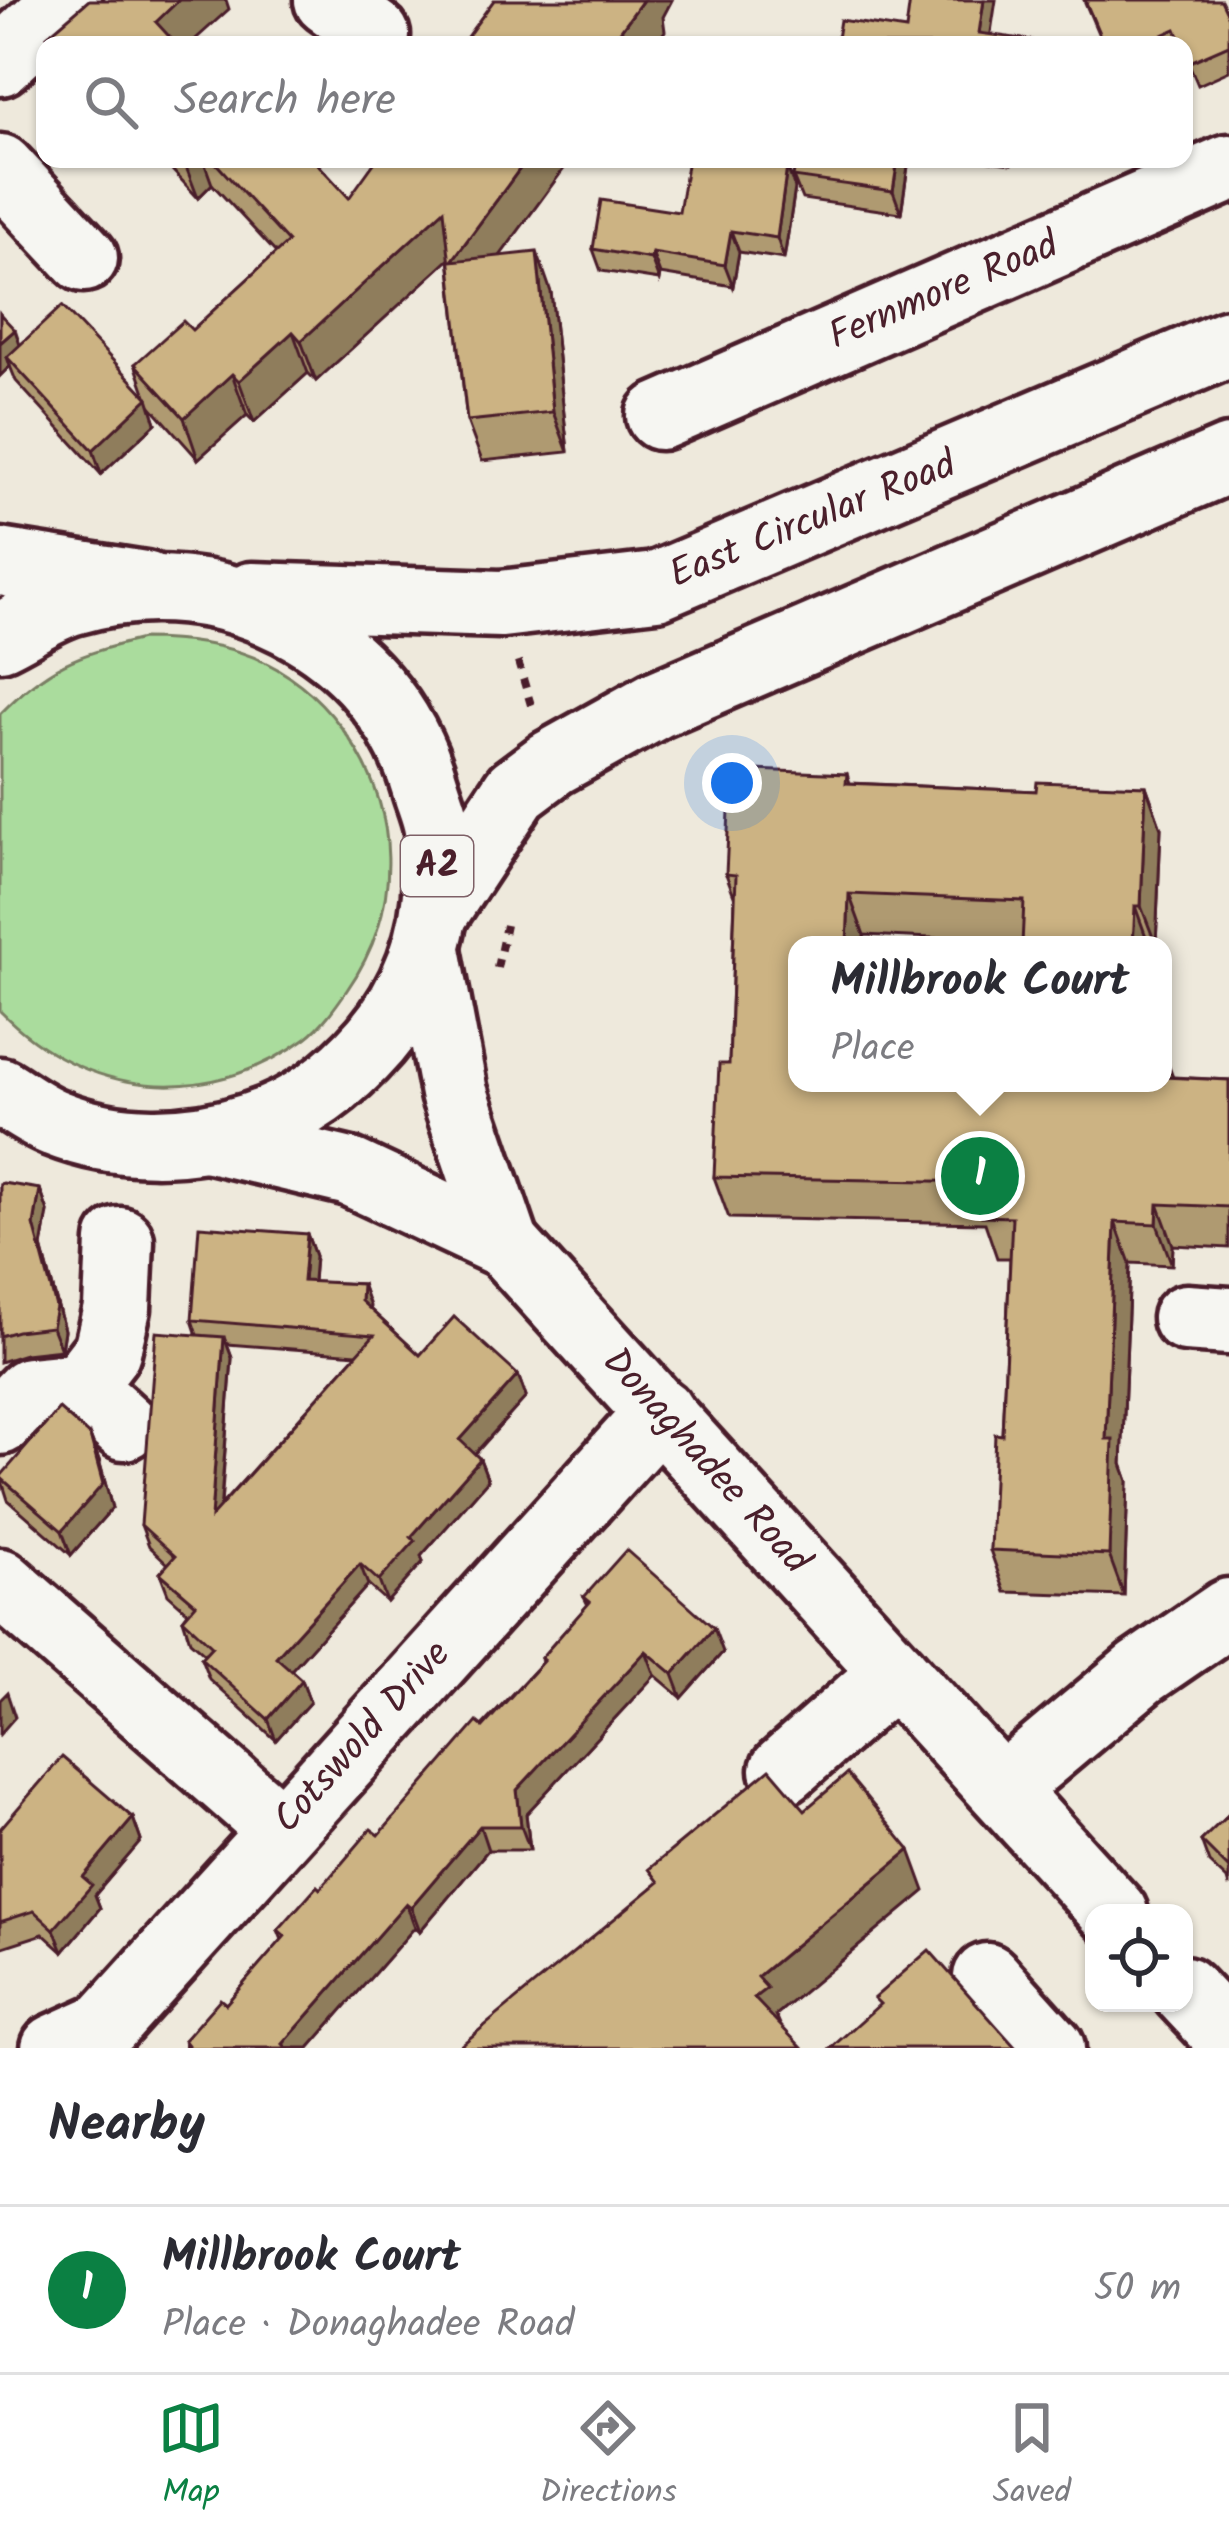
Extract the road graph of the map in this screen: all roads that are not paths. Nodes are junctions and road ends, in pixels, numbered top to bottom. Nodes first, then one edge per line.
1 (68, 0) edge
2 (0, 62) edge
3 (0, 168) edge
4 (1229, 168) edge
5 (84, 258) dead end
6 (1229, 343) edge
7 (660, 416) dead end
8 (1229, 459) edge
9 (0, 562) edge
10 (153, 586) junction
11 (231, 596) junction
12 (0, 638) edge
13 (432, 930) junction
14 (18, 1112) edge
15 (212, 1139) junction
16 (120, 1241) dead end
17 (506, 1245) junction
18 (660, 1412) junction
19 (0, 1421) edge
20 (0, 1582) edge
21 (1229, 1612) edge
22 (895, 1672) junction
23 (784, 1770) dead end
24 (1002, 1790) junction
25 (281, 1828) junction
26 (1106, 1904) edge
27 (987, 1977) dead end
28 (55, 2048) edge
29 (1051, 2048) edge

1 - 2 main road
3 - 5 main road
4 - 7 main road, Fernmore Road
6 - 11 main road, East Circular Road / A2
8 - 13 main road, A2
9 - 10 main road
10 - 11 main road, A2
10 - 12 main road, A2
11 - 13 main road, A2
13 - 15 main road, A2
13 - 17 main road
14 - 15 main road, A2
15 - 17 main road, Donaghadee Road
16 - 19 main road
17 - 18 main road, Donaghadee Road
18 - 22 main road, Donaghadee Road
18 - 25 main road, Cotswold Drive
20 - 25 main road
21 - 24 main road
22 - 23 main road
22 - 24 main road, Donaghadee Road
24 - 26 main road, Donaghadee Road
25 - 28 main road, Cotswold Drive
27 - 29 main road

